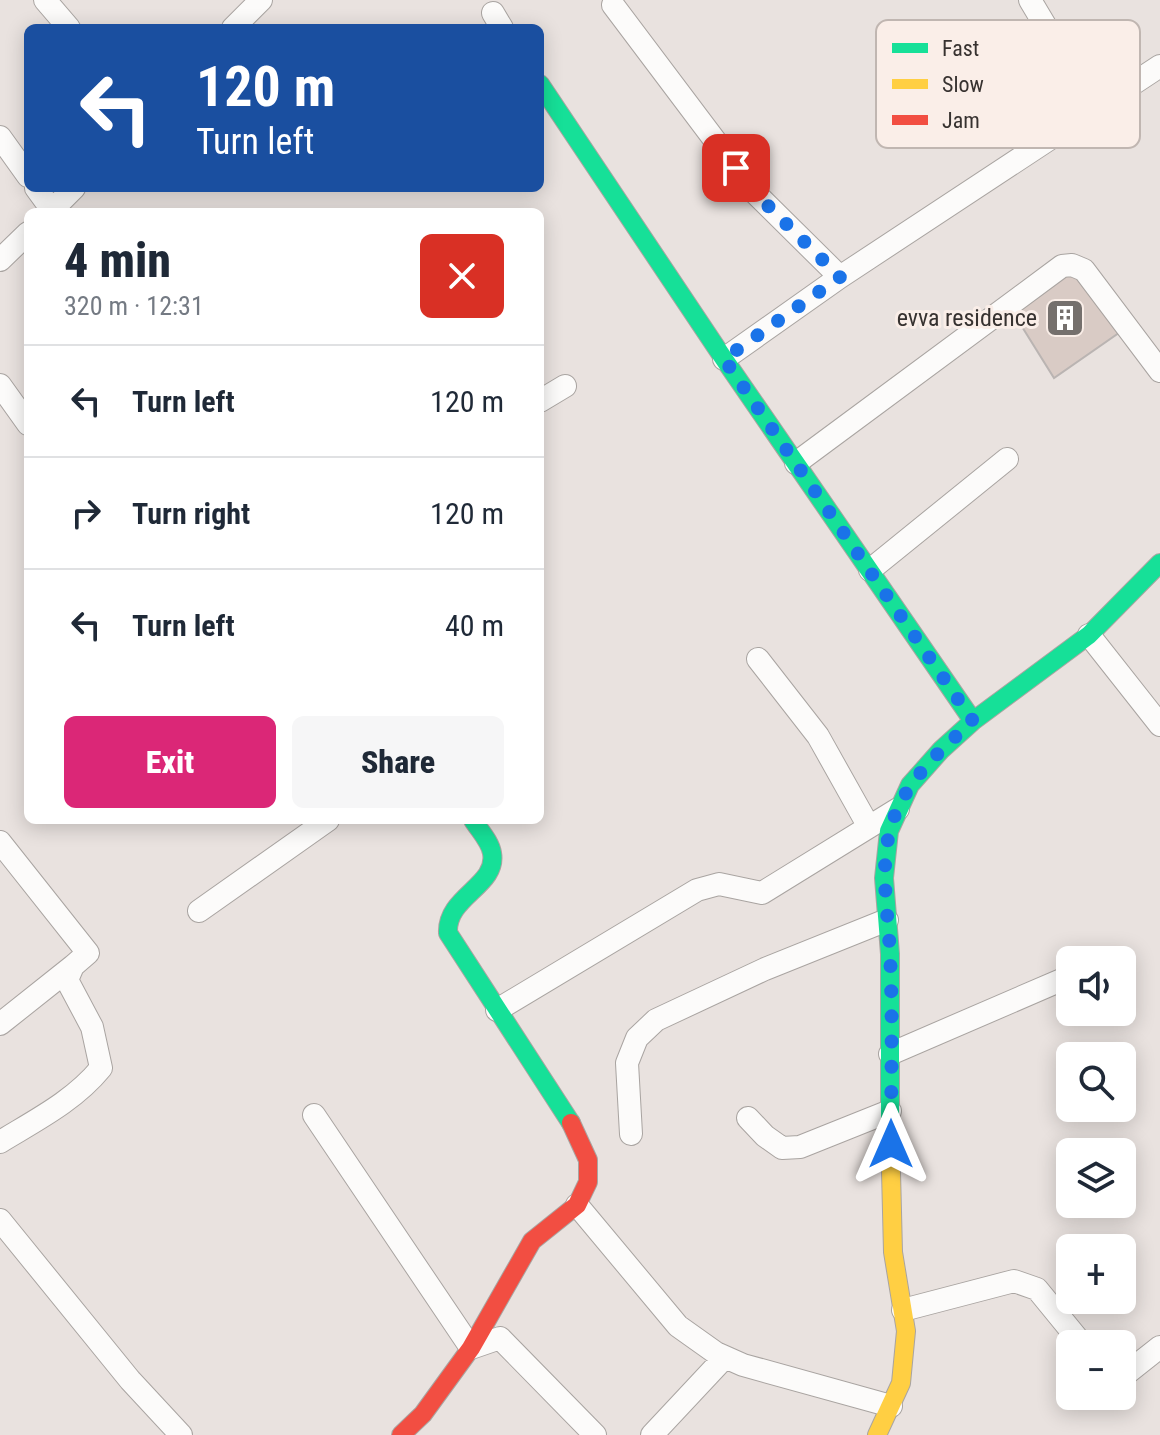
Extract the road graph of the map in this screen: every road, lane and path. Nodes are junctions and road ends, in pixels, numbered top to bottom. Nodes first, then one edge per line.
1 (45, 0) edge
2 (261, 0) edge
3 (1030, 0) edge
4 (614, 2) edge
5 (1042, 20) edge
6 (66, 24) edge
7 (237, 24) edge
8 (1160, 66) edge
9 (1140, 79) edge
10 (544, 90) edge
11 (0, 137) edge
12 (1036, 148) edge
13 (24, 170) edge
14 (70, 192) edge
15 (54, 208) edge
16 (24, 237) edge
17 (0, 260) edge
18 (840, 277) junction
19 (724, 359) junction
20 (1160, 371) edge
21 (0, 385) edge
22 (565, 386) dead end
23 (544, 399) edge
24 (24, 418) edge
25 (1007, 459) dead end
26 (796, 463) junction
27 (1160, 563) edge
28 (870, 570) junction
29 (1089, 635) junction
30 (758, 659) dead end
31 (973, 721) junction
32 (1160, 725) edge
33 (898, 809) junction
34 (322, 824) edge
35 (475, 824) edge
36 (869, 827) junction
37 (0, 842) edge
38 (199, 911) dead end
39 (887, 920) junction
40 (73, 966) junction
41 (1056, 982) edge
42 (497, 1010) junction
43 (0, 1024) edge
44 (890, 1054) junction
45 (890, 1111) junction
46 (314, 1115) dead end
47 (748, 1118) dead end
48 (631, 1134) dead end
49 (0, 1142) edge
50 (577, 1205) junction
51 (0, 1220) edge
52 (903, 1310) junction
53 (1071, 1330) edge
54 (1160, 1347) edge
55 (471, 1348) junction
56 (725, 1357) junction
57 (1136, 1366) edge
58 (891, 1406) junction
59 (181, 1435) edge
60 (401, 1435) edge
61 (595, 1435) edge
62 (652, 1435) edge
63 (877, 1435) edge

1 - 6 street
2 - 7 street
3 - 5 street
4 - 18 street
8 - 9 street
10 - 19 street
11 - 13 street
12 - 18 street
14 - 15 street
16 - 17 street
18 - 19 street
19 - 26 street
20 - 26 street
21 - 24 street
22 - 23 street
25 - 28 street
26 - 28 street
27 - 29 street
28 - 31 street
29 - 31 street
29 - 32 street
30 - 36 street
31 - 33 street
33 - 36 street
33 - 39 street
34 - 38 street
35 - 42 street
36 - 42 street
37 - 40 street
39 - 44 street
39 - 48 street
40 - 43 street
40 - 49 street
41 - 44 street
42 - 50 street
44 - 45 street
45 - 47 street
45 - 52 street
46 - 55 street
50 - 55 street
50 - 56 street
51 - 59 street
52 - 53 street
52 - 58 street
54 - 57 street
55 - 60 street
55 - 61 street
56 - 58 street
56 - 62 street
58 - 63 street

